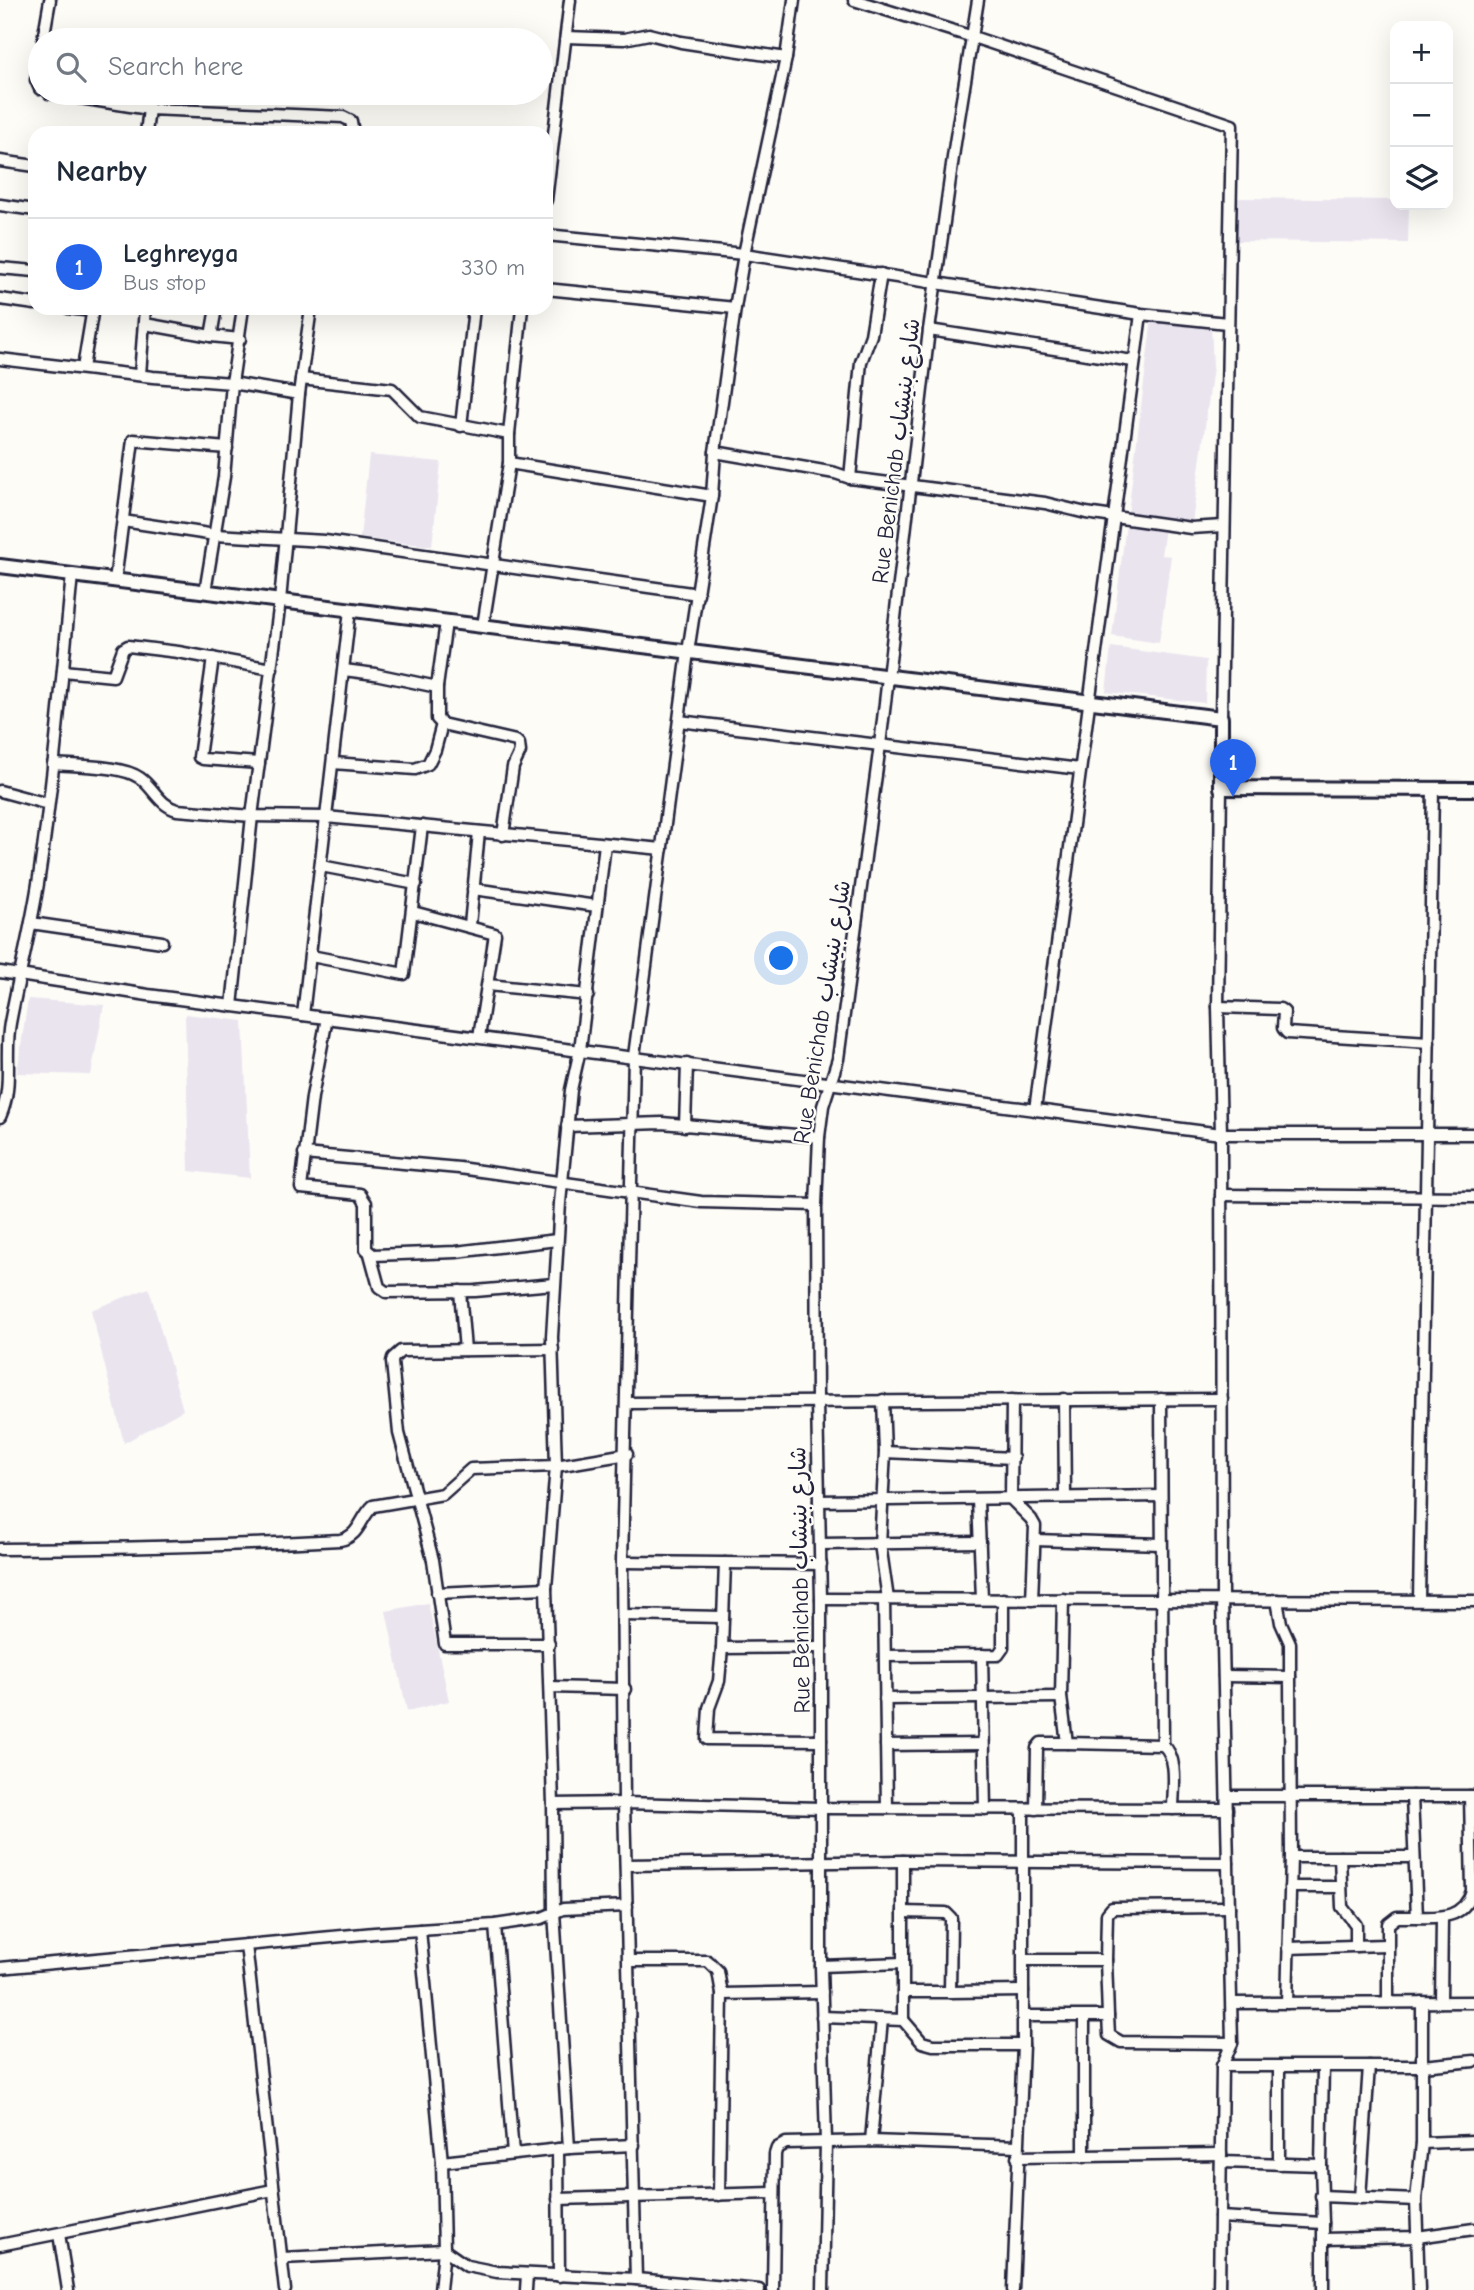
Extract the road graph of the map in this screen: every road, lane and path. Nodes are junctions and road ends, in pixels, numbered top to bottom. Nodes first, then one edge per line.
1 (50, 0) edge
2 (570, 0) edge
3 (794, 0) edge
4 (854, 0) edge
5 (978, 0) edge
6 (45, 28) edge
7 (566, 37) junction
8 (973, 37) junction
9 (786, 58) junction
10 (124, 105) edge
11 (149, 109) junction
12 (147, 126) edge
13 (352, 126) edge
14 (553, 143) edge
15 (0, 161) edge
16 (28, 165) edge
17 (0, 205) edge
18 (28, 209) edge
19 (553, 236) edge
20 (744, 254) junction
21 (0, 268) edge
22 (28, 270) edge
23 (881, 274) junction
24 (936, 282) junction
25 (553, 290) edge
26 (0, 299) edge
27 (28, 303) edge
28 (735, 308) junction
29 (1141, 314) junction
30 (91, 315) edge
31 (145, 315) edge
32 (215, 315) edge
33 (242, 315) edge
34 (310, 315) edge
35 (473, 315) edge
36 (521, 315) edge
37 (1227, 323) junction
38 (145, 324) junction
39 (929, 330) junction
40 (211, 336) junction
41 (240, 339) junction
42 (0, 359) edge
43 (1133, 361) junction
44 (83, 368) junction
45 (139, 375) junction
46 (301, 379) junction
47 (232, 383) junction
48 (299, 394) junction
49 (461, 426) junction
50 (509, 434) junction
51 (227, 448) junction
52 (715, 452) junction
53 (509, 463) junction
54 (850, 478) junction
55 (911, 486) junction
56 (712, 496) junction
57 (1114, 516) junction
58 (123, 521) junction
59 (1223, 526) junction
60 (215, 535) junction
61 (284, 539) junction
62 (494, 564) junction
63 (0, 566) edge
64 (72, 575) junction
65 (115, 581) junction
66 (205, 592) junction
67 (698, 594) junction
68 (281, 601) junction
69 (350, 610) junction
70 (446, 622) junction
71 (483, 626) junction
72 (688, 652) junction
73 (213, 659) junction
74 (272, 669) junction
75 (344, 670) junction
76 (62, 671) junction
77 (888, 677) junction
78 (437, 687) junction
79 (1089, 702) junction
80 (1221, 718) junction
81 (679, 721) junction
82 (442, 724) junction
83 (880, 745) junction
84 (333, 763) junction
85 (53, 764) junction
86 (259, 764) junction
87 (1080, 769) junction
88 (1222, 788) junction
89 (1433, 789) junction
90 (1474, 789) edge
91 (0, 791) edge
92 (48, 804) junction
93 (252, 816) junction
94 (326, 817) junction
95 (422, 826) junction
96 (479, 832) junction
97 (503, 835) junction
98 (605, 844) junction
99 (662, 849) junction
100 (321, 866) junction
101 (416, 884) junction
102 (472, 889) junction
103 (597, 906) junction
104 (413, 912) junction
105 (31, 923) junction
106 (470, 925) junction
107 (162, 942) dead end
108 (311, 957) junction
109 (0, 972) edge
110 (22, 974) junction
111 (488, 985) junction
112 (588, 995) junction
113 (232, 1006) junction
114 (1218, 1007) junction
115 (303, 1016) junction
116 (327, 1018) junction
117 (478, 1037) junction
118 (1429, 1042) junction
119 (580, 1050) junction
120 (634, 1056) junction
121 (687, 1064) junction
122 (831, 1084) junction
123 (1035, 1110) junction
124 (0, 1117) edge
125 (634, 1125) junction
126 (567, 1126) junction
127 (685, 1126) junction
128 (1221, 1134) junction
129 (1427, 1134) junction
130 (1474, 1134) edge
131 (819, 1137) junction
132 (304, 1154) junction
133 (562, 1182) junction
134 (632, 1193) junction
135 (1221, 1195) junction
136 (1426, 1197) junction
137 (1474, 1197) edge
138 (816, 1205) junction
139 (557, 1240) junction
140 (370, 1254) junction
141 (554, 1284) junction
142 (460, 1291) junction
143 (552, 1349) junction
144 (464, 1350) junction
145 (1064, 1399) junction
146 (1161, 1399) junction
147 (1222, 1399) junction
148 (883, 1400) junction
149 (1012, 1400) junction
150 (817, 1401) junction
151 (627, 1403) junction
152 (885, 1452) junction
153 (627, 1454) junction
154 (1013, 1458) junction
155 (556, 1466) junction
156 (1065, 1496) junction
157 (1161, 1496) junction
158 (417, 1498) junction
159 (1011, 1499) junction
160 (881, 1500) junction
161 (978, 1500) junction
162 (819, 1501) junction
163 (1035, 1540) junction
164 (980, 1542) junction
165 (820, 1544) junction
166 (880, 1544) junction
167 (1161, 1544) junction
168 (0, 1549) edge
169 (622, 1562) junction
170 (724, 1563) junction
171 (821, 1564) junction
172 (546, 1588) junction
173 (437, 1593) junction
174 (821, 1599) junction
175 (886, 1599) junction
176 (982, 1599) junction
177 (1003, 1599) junction
178 (1063, 1599) junction
179 (1161, 1599) junction
180 (1032, 1600) junction
181 (1222, 1600) junction
182 (1278, 1600) junction
183 (1419, 1600) junction
184 (1474, 1601) edge
185 (623, 1615) junction
186 (723, 1616) junction
187 (549, 1644) junction
188 (821, 1647) junction
189 (722, 1648) junction
190 (982, 1655) junction
191 (885, 1656) junction
192 (1224, 1676) junction
193 (1290, 1678) junction
194 (550, 1687) junction
195 (625, 1689) junction
196 (1061, 1697) junction
197 (885, 1699) junction
198 (983, 1699) junction
199 (821, 1740) junction
200 (1068, 1743) junction
201 (983, 1744) junction
202 (886, 1745) junction
203 (1163, 1745) junction
204 (1227, 1796) junction
205 (1291, 1796) junction
206 (1412, 1796) junction
207 (1472, 1796) edge
208 (624, 1803) junction
209 (553, 1804) junction
210 (821, 1808) junction
211 (887, 1808) junction
212 (985, 1809) junction
213 (1023, 1809) junction
214 (1036, 1809) junction
215 (1173, 1809) junction
216 (1227, 1810) junction
217 (1473, 1851) edge
218 (1291, 1857) junction
219 (1340, 1857) junction
220 (1415, 1857) junction
221 (903, 1861) junction
222 (1024, 1862) junction
223 (821, 1863) junction
224 (1228, 1863) junction
225 (626, 1865) junction
226 (1290, 1887) junction
227 (1341, 1887) junction
228 (626, 1906) junction
229 (1229, 1907) junction
230 (554, 1912) junction
231 (903, 1912) junction
232 (1417, 1917) junction
233 (1442, 1918) junction
234 (495, 1925) junction
235 (421, 1930) junction
236 (246, 1945) junction
237 (1387, 1945) junction
238 (1356, 1946) junction
239 (1288, 1948) junction
240 (1024, 1960) junction
241 (1106, 1960) junction
242 (629, 1961) junction
243 (903, 1963) junction
244 (821, 1966) junction
245 (0, 1968) edge
246 (1023, 1991) junction
247 (822, 1992) junction
248 (903, 1992) junction
249 (950, 1992) junction
250 (722, 1994) junction
251 (1388, 2002) junction
252 (1422, 2002) junction
253 (1441, 2002) junction
254 (1474, 2002) edge
255 (1232, 2003) junction
256 (1287, 2003) junction
257 (1023, 2016) junction
258 (1108, 2016) junction
259 (822, 2017) junction
260 (1084, 2017) junction
261 (883, 2019) junction
262 (903, 2020) junction
263 (1232, 2043) junction
264 (1023, 2045) junction
265 (1474, 2062) edge
266 (1222, 2066) junction
267 (1369, 2066) junction
268 (1422, 2066) junction
269 (1279, 2067) junction
270 (1323, 2067) junction
271 (871, 2141) junction
272 (1474, 2141) edge
273 (826, 2142) junction
274 (1422, 2143) junction
275 (634, 2145) junction
276 (563, 2148) junction
277 (1017, 2152) junction
278 (513, 2154) junction
279 (1084, 2157) junction
280 (1221, 2158) junction
281 (442, 2162) junction
282 (1279, 2164) junction
283 (1321, 2165) junction
284 (273, 2190) junction
285 (774, 2193) junction
286 (719, 2195) junction
287 (634, 2196) junction
288 (1321, 2196) junction
289 (1360, 2198) junction
290 (558, 2199) junction
291 (1416, 2200) junction
292 (1220, 2217) junction
293 (1324, 2223) junction
294 (1474, 2229) edge
295 (59, 2234) junction
296 (1417, 2236) junction
297 (1323, 2239) junction
298 (0, 2245) edge
299 (444, 2250) junction
300 (282, 2258) junction
301 (527, 2274) junction
302 (559, 2276) junction
303 (629, 2283) edge
304 (736, 2289) edge
305 (68, 2290) edge
306 (285, 2290) edge
307 (440, 2290) edge
308 (526, 2290) edge
309 (759, 2290) edge
310 (773, 2290) edge
311 (823, 2290) edge
312 (1013, 2290) edge
313 (1219, 2290) edge
314 (1323, 2290) edge
315 (1419, 2290) edge

1 - 6 street
2 - 7 street
3 - 9 street
4 - 8 street
5 - 8 street, Rue Benichab شارع بنيشاب
7 - 9 street
7 - 14 street
8 - 24 street, Rue Benichab شارع بنيشاب
8 - 37 street
9 - 20 street
10 - 11 street
11 - 12 street
11 - 13 street
15 - 16 street
17 - 18 street
19 - 20 street
20 - 23 street
20 - 28 street
21 - 22 street
23 - 24 street
23 - 54 street
24 - 29 street
24 - 39 street, Rue Benichab شارع بنيشاب
25 - 28 street
26 - 27 street
28 - 52 street
29 - 37 street
29 - 43 street
30 - 44 street
31 - 38 street
32 - 40 street
33 - 41 street
34 - 46 street
35 - 49 street
36 - 50 street
37 - 59 street
38 - 40 street
38 - 45 street
39 - 43 street
39 - 55 street, Rue Benichab شارع بنيشاب
40 - 41 street
41 - 47 street
42 - 44 street
43 - 57 street
44 - 45 street
45 - 47 street
46 - 48 street
46 - 49 street
47 - 48 street
47 - 51 street
48 - 61 street
49 - 50 street
50 - 53 street
51 - 58 street
51 - 60 street
52 - 54 street
52 - 56 street
53 - 56 street
53 - 62 street
54 - 55 street
55 - 57 street
55 - 77 street, Rue Benichab شارع بنيشاب
56 - 67 street
57 - 59 street
57 - 79 street
58 - 60 street
58 - 65 street
59 - 80 street
60 - 61 street
60 - 66 street
61 - 62 street
61 - 68 street
62 - 67 street
62 - 71 street
63 - 64 street
64 - 65 street
64 - 76 street
65 - 66 street
66 - 68 street
67 - 72 street
68 - 69 street
68 - 74 street
69 - 70 street
69 - 75 street
70 - 71 street
70 - 78 street
71 - 72 street
72 - 77 street
72 - 81 street
73 - 74 street
73 - 76 street
73 - 86 street
74 - 86 street
75 - 78 street
75 - 84 street
76 - 85 street
77 - 79 street
77 - 83 street, Rue Benichab شارع بنيشاب
78 - 82 street
79 - 80 street
79 - 87 street
80 - 88 street
81 - 83 street
81 - 99 street
82 - 84 street
82 - 97 street
83 - 87 street
83 - 122 street, Rue Benichab شارع بنيشاب
84 - 94 street
85 - 92 street
85 - 93 street
86 - 93 street
87 - 123 street
88 - 89 street
88 - 114 street
89 - 90 street
89 - 118 street
91 - 92 street
92 - 105 street
93 - 94 street
93 - 113 street
94 - 95 street
94 - 100 street
95 - 96 street
95 - 101 street
96 - 97 street
96 - 102 street
97 - 98 street
98 - 99 street
98 - 103 street
99 - 120 street
100 - 101 street
100 - 108 street
101 - 104 street
102 - 103 street
102 - 106 street
103 - 112 street
104 - 106 street
104 - 108 street
105 - 107 street
105 - 110 street
106 - 111 street
108 - 115 street
109 - 110 street
110 - 113 street
110 - 124 street
111 - 112 street
111 - 117 street
112 - 119 street
113 - 115 street
114 - 118 street
114 - 128 street
115 - 116 street
116 - 117 street
116 - 132 street
117 - 119 street
118 - 129 street
119 - 120 street
119 - 126 street
120 - 121 street
120 - 125 street
121 - 122 street
121 - 127 street
122 - 123 street
122 - 131 street, Rue Benichab شارع بنيشاب
123 - 128 street
125 - 126 street
125 - 127 street
125 - 134 street
126 - 133 street
127 - 131 street
128 - 129 street
128 - 135 street
129 - 130 street
129 - 136 street
131 - 138 street, Rue Benichab شارع بنيشاب
132 - 133 street
132 - 140 street
133 - 134 street
133 - 139 street
134 - 138 street
134 - 151 street
135 - 136 street
135 - 147 street
136 - 137 street
136 - 183 street
138 - 150 street, Rue Benichab شارع بنيشاب
139 - 140 street
139 - 141 street
140 - 142 street
141 - 142 street
141 - 143 street
142 - 144 street
143 - 144 street
143 - 155 street
144 - 158 street
145 - 146 street
145 - 149 street
145 - 156 street
146 - 147 street
146 - 157 street
147 - 181 street
148 - 149 street
148 - 150 street
148 - 152 street
149 - 154 street
150 - 151 street
150 - 162 street, Rue Benichab شارع بنيشاب
151 - 153 street
152 - 154 street
152 - 160 street
153 - 155 street
153 - 169 street
154 - 159 street
155 - 158 street
155 - 172 street
156 - 157 street
156 - 159 street
157 - 167 street
158 - 168 street
158 - 173 street
159 - 161 street
159 - 163 street
160 - 161 street
160 - 162 street
160 - 166 street
161 - 164 street
162 - 165 street, Rue Benichab شارع بنيشاب
163 - 167 street
163 - 180 street
164 - 166 street
164 - 176 street
165 - 166 street
165 - 171 street, Rue Benichab شارع بنيشاب
166 - 175 street
167 - 179 street
169 - 170 street
169 - 185 street
170 - 171 street
170 - 186 street
171 - 174 street, Rue Benichab شارع بنيشاب
172 - 173 street
172 - 187 street
173 - 187 street
174 - 175 street
174 - 188 street, Rue Benichab شارع بنيشاب
175 - 176 street
175 - 191 street
176 - 177 street
177 - 180 street
177 - 190 street
178 - 179 street
178 - 180 street
178 - 196 street
179 - 181 street
179 - 203 street
181 - 182 street
181 - 192 street
182 - 183 street
182 - 193 street
183 - 184 street
185 - 186 street
185 - 195 street
186 - 189 street
187 - 194 street
188 - 189 street
188 - 199 street, Rue Benichab شارع بنيشاب
189 - 199 street
190 - 191 street
190 - 198 street
191 - 197 street
192 - 193 street
192 - 204 street
193 - 205 street
194 - 195 street
194 - 209 street
195 - 208 street
196 - 198 street
196 - 200 street
197 - 198 street
197 - 202 street
198 - 201 street
199 - 210 street, Rue Benichab شارع بنيشاب
200 - 203 street
200 - 214 street
201 - 202 street
201 - 212 street
202 - 211 street
203 - 215 street
204 - 205 street
204 - 216 street
205 - 206 street
205 - 218 street
206 - 207 street
206 - 220 street
207 - 217 street
208 - 209 street
208 - 210 street
208 - 225 street
209 - 230 street
210 - 211 street
210 - 223 street, Rue Benichab شارع بنيشاب
211 - 212 street
212 - 213 street
213 - 214 street
213 - 222 street
214 - 215 street
215 - 216 street
216 - 224 street
217 - 233 street
218 - 219 street
218 - 226 street
219 - 220 street
219 - 227 street
220 - 232 street
221 - 222 street
221 - 223 street
221 - 231 street
222 - 224 street
222 - 240 street
223 - 225 street
223 - 244 street, Rue Benichab شارع بنيشاب
224 - 229 street
225 - 228 street
226 - 227 street
226 - 239 street
227 - 238 street
228 - 230 street
228 - 242 street
229 - 241 street
229 - 255 street
230 - 234 street
230 - 276 street
231 - 243 street
231 - 249 street
232 - 233 street
232 - 237 street
233 - 253 street
234 - 235 street
234 - 278 street
235 - 236 street
235 - 281 street
236 - 245 street
236 - 284 street
237 - 238 street
237 - 251 street
238 - 239 street
239 - 256 street
240 - 241 street
240 - 246 street
241 - 258 street
242 - 250 street
242 - 275 street
243 - 244 street
243 - 248 street
244 - 247 street, Rue Benichab شارع بنيشاب
246 - 249 street
246 - 257 street
247 - 250 street
247 - 259 street, Rue Benichab شارع بنيشاب
248 - 249 street
248 - 262 street
250 - 286 street
251 - 252 street
251 - 256 street
252 - 253 street
252 - 268 street
253 - 254 street
255 - 256 street
255 - 263 street
257 - 260 street
257 - 264 street
258 - 260 street
258 - 263 street
259 - 261 street
259 - 273 street, Rue Benichab شارع بنيشاب
260 - 279 street
261 - 262 street
261 - 271 street
262 - 264 street
263 - 266 street
264 - 277 street
265 - 268 street
266 - 269 street
266 - 280 street
267 - 268 street
267 - 270 street
267 - 289 street
268 - 274 street
269 - 270 street
269 - 282 street
270 - 283 street
271 - 273 street
271 - 277 street
272 - 274 street
273 - 285 street
273 - 311 street, Rue Benichab شارع بنيشاب
274 - 291 street
275 - 276 street
275 - 287 street
276 - 278 street
276 - 290 street
277 - 279 street
277 - 312 street
278 - 281 street
279 - 280 street
280 - 282 street
280 - 292 street
281 - 299 street
282 - 283 street
283 - 288 street
284 - 295 street
284 - 300 street
285 - 286 street
285 - 310 street
286 - 287 street
287 - 290 street
287 - 303 street
288 - 289 street
288 - 293 street
289 - 291 street
290 - 302 street
291 - 296 street
292 - 293 street
292 - 313 street
293 - 297 street
294 - 296 street
295 - 298 street
295 - 305 street
296 - 297 street
296 - 315 street
297 - 314 street
299 - 300 street
299 - 301 street
299 - 307 street
300 - 306 street
301 - 302 street
301 - 308 street
302 - 303 street
303 - 304 street
304 - 309 street

